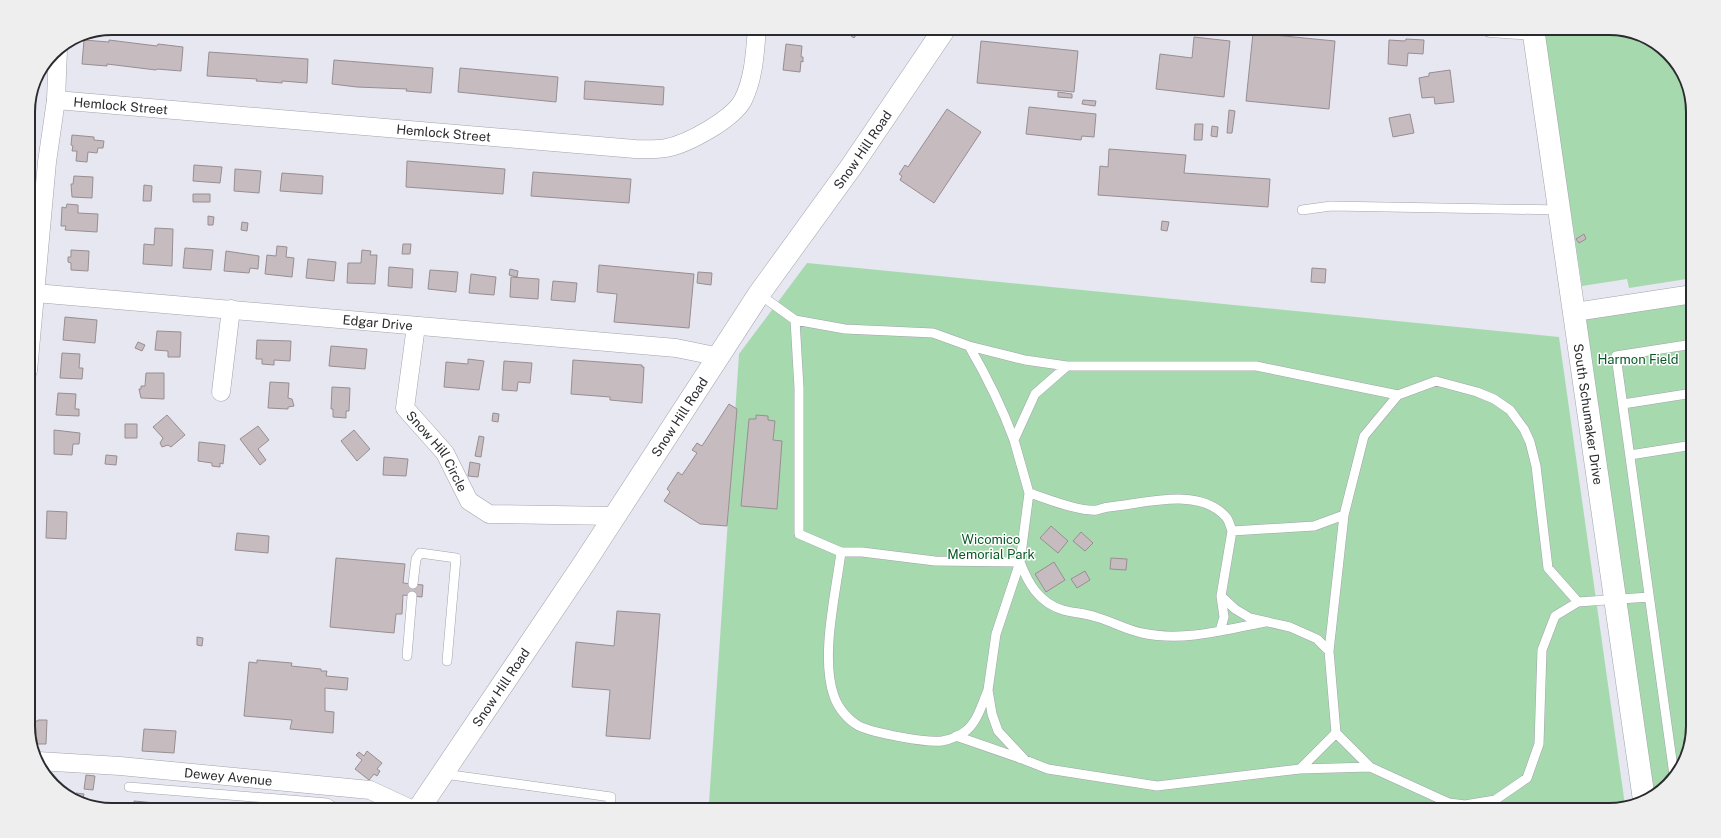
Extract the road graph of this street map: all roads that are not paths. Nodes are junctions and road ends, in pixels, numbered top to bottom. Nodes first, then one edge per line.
1 (757, 35) edge
2 (940, 35) edge
3 (1534, 35) edge
4 (58, 56) edge
5 (56, 100) junction
6 (1302, 210) dead end
7 (1560, 210) junction
8 (35, 293) joint
9 (759, 294) junction
10 (1686, 295) edge
11 (231, 309) junction
12 (1575, 312) junction
13 (795, 320) junction
14 (416, 326) junction
15 (1686, 345) edge
16 (969, 346) junction
17 (720, 357) junction
18 (1067, 366) junction
19 (221, 392) dead end
20 (1686, 394) edge
21 (1398, 395) junction
22 (1623, 404) junction
23 (1014, 440) junction
24 (1686, 446) edge
25 (1630, 455) junction
26 (1029, 493) junction
27 (1344, 514) junction
28 (615, 516) junction
29 (1232, 531) junction
30 (841, 552) junction
31 (1020, 562) junction
32 (413, 584) dead end
33 (412, 596) dead end
34 (1220, 596) junction
35 (1649, 597) junction
36 (1615, 601) junction
37 (1578, 602) junction
38 (1265, 622) junction
39 (1220, 631) junction
40 (1329, 650) junction
41 (407, 656) dead end
42 (447, 660) dead end
43 (988, 690) junction
44 (1336, 733) junction
45 (956, 736) junction
46 (1025, 760) junction
47 (44, 761) edge
48 (1370, 767) junction
49 (1300, 769) junction
50 (1673, 769) edge
51 (444, 774) junction
52 (129, 786) dead end
53 (1643, 795) edge
54 (327, 803) edge
55 (398, 803) edge
56 (423, 803) edge
57 (610, 803) edge
58 (1449, 803) edge
59 (1477, 803) edge

1 - 5 street, Hemlock Street
2 - 9 main road, Snow Hill Road
3 - 7 main road, South Schumaker Drive
4 - 5 street
5 - 8 street
6 - 7 lane
7 - 12 main road, South Schumaker Drive
8 - 11 street, Edgar Drive
9 - 13 lane
9 - 17 main road, Snow Hill Road
10 - 12 street
11 - 14 street, Edgar Drive
11 - 19 street
12 - 36 main road, South Schumaker Drive
13 - 16 lane
13 - 30 lane
14 - 17 street, Edgar Drive
14 - 28 street, Snow Hill Circle
15 - 22 lane
16 - 18 lane
16 - 23 lane
17 - 28 main road, Snow Hill Road
18 - 21 lane
18 - 23 lane
20 - 22 lane
21 - 27 lane
21 - 37 lane
22 - 25 lane
23 - 26 lane
24 - 25 lane
25 - 35 lane
26 - 29 lane
26 - 31 lane
27 - 29 lane
27 - 40 lane
28 - 51 main road, Snow Hill Road
29 - 34 lane
30 - 31 lane
30 - 45 lane
31 - 39 lane
31 - 43 lane
32 - 42 lane
33 - 41 lane
34 - 38 lane
34 - 39 lane
35 - 36 lane
35 - 50 lane
36 - 37 lane
36 - 53 main road, South Schumaker Drive
37 - 59 lane
38 - 39 lane
38 - 40 lane
40 - 44 lane
43 - 45 lane
43 - 46 lane
44 - 48 lane
44 - 49 lane
45 - 46 lane
46 - 49 lane
47 - 55 street, Dewey Avenue
48 - 49 lane
48 - 58 lane
51 - 56 main road, Snow Hill Road
51 - 57 lane
52 - 54 lane

